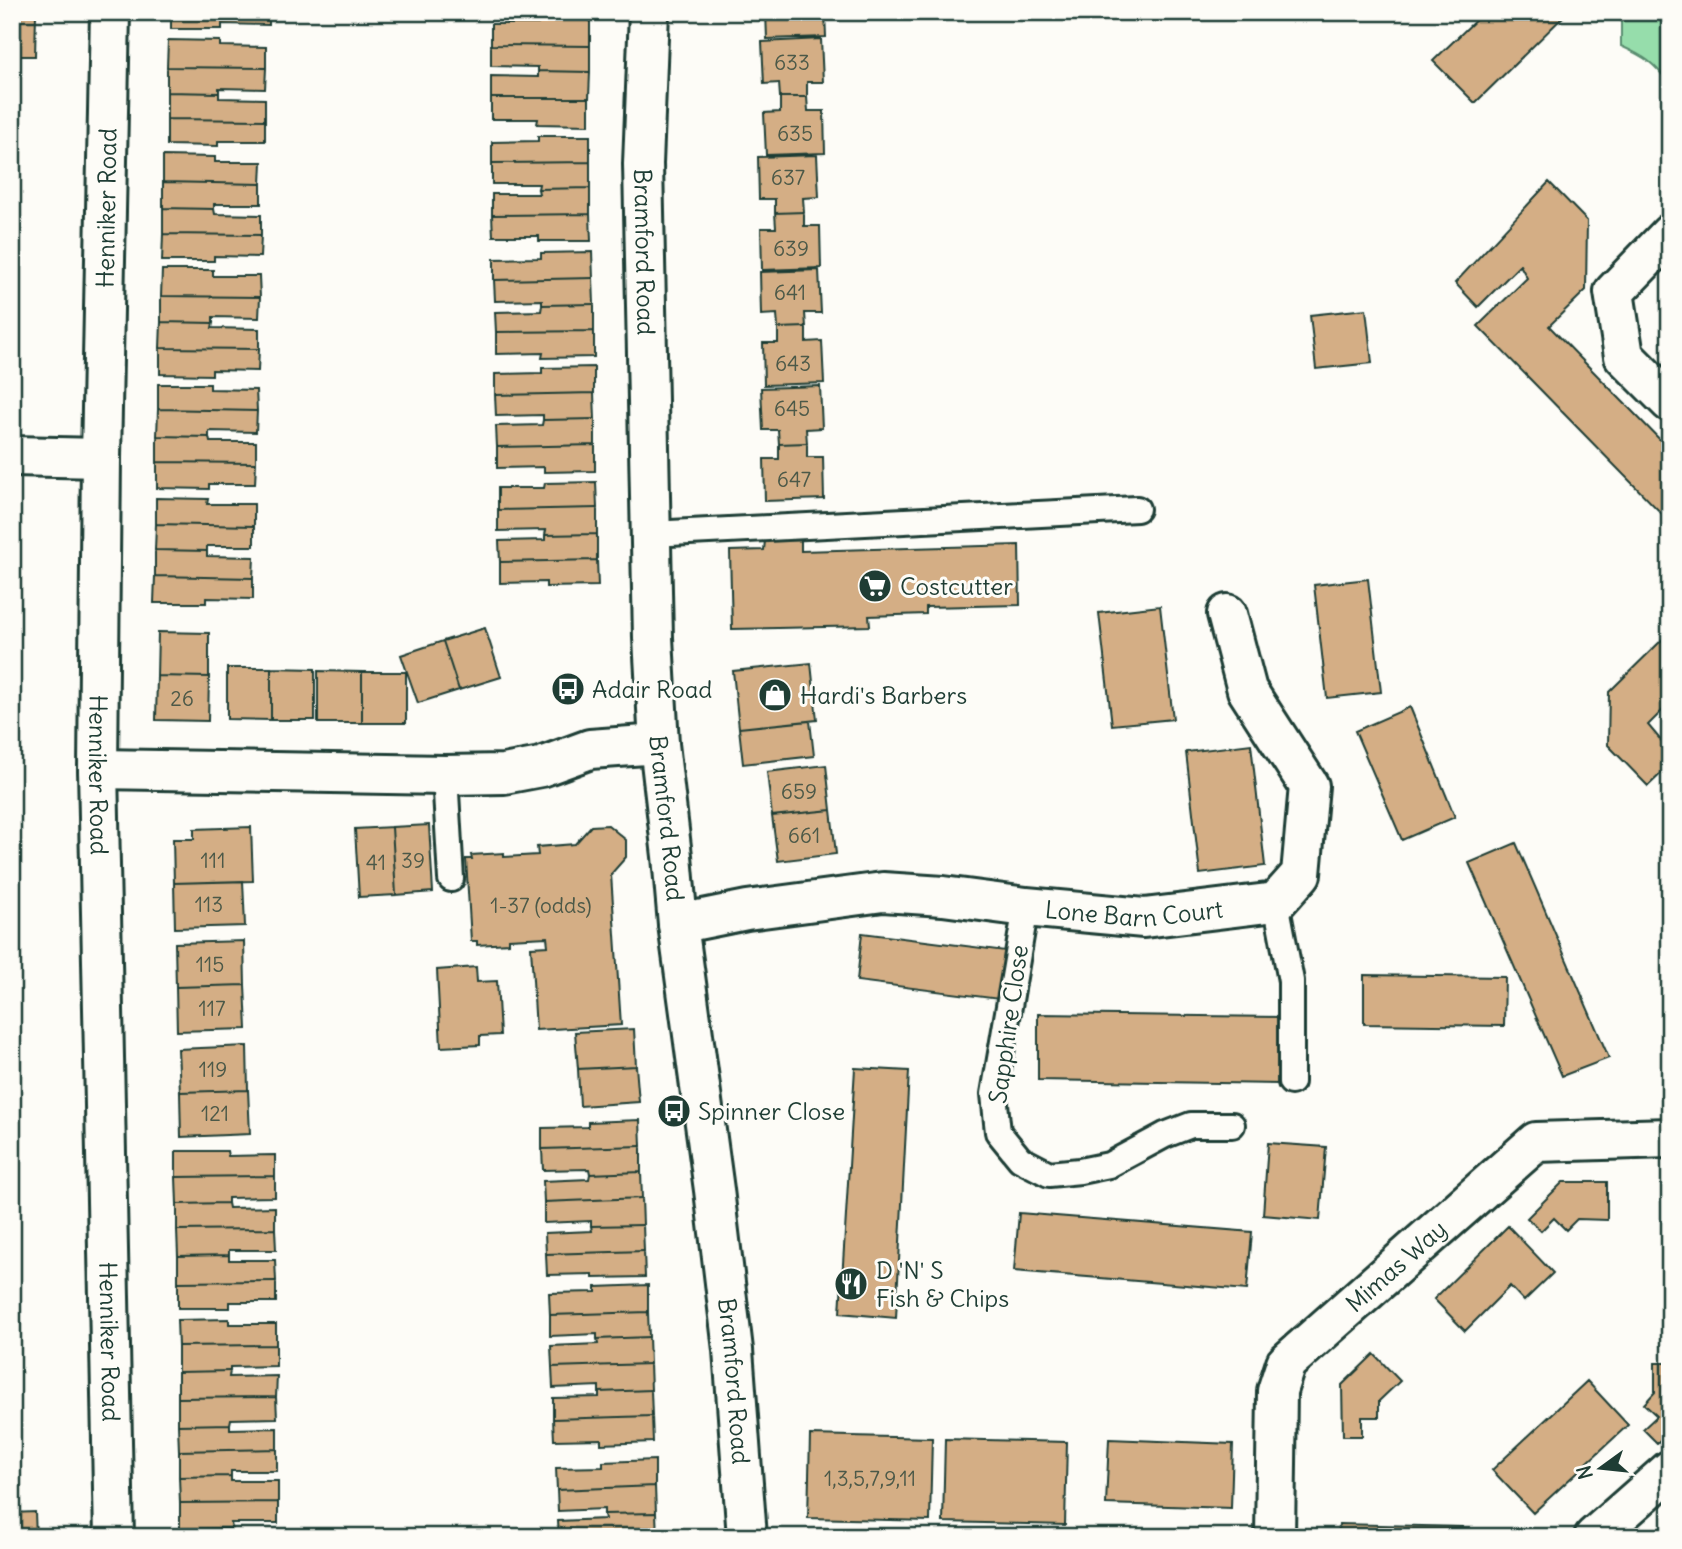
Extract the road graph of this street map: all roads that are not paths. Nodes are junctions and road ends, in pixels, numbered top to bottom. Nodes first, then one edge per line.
1 (110, 12) edge
2 (649, 12) edge
3 (1670, 234) edge
4 (1670, 402) edge
5 (12, 456) edge
6 (101, 457) junction
7 (1137, 509) dead end
8 (651, 534) junction
9 (1227, 614) dead end
10 (659, 744) junction
11 (98, 769) junction
12 (445, 775) junction
13 (451, 879) dead end
14 (1276, 902) junction
15 (1026, 908) junction
16 (678, 924) junction
17 (1291, 1082) dead end
18 (1232, 1125) dead end
19 (1670, 1138) edge
20 (1670, 1470) edge
21 (114, 1537) edge
22 (747, 1537) edge
23 (1275, 1537) edge
24 (1594, 1537) edge

1 - 6 street, Henniker Road
2 - 8 street, Bramford Road
3 - 4 street
5 - 6 street
6 - 11 street, Henniker Road
7 - 8 lane
8 - 10 street, Bramford Road
9 - 14 street
10 - 12 street
10 - 16 street, Bramford Road
11 - 12 street
11 - 21 street, Henniker Road
12 - 13 lane
14 - 15 street, Lone Barn Court
14 - 17 lane
15 - 16 street, Lone Barn Court
15 - 18 lane, Sapphire Close
16 - 22 street, Bramford Road
19 - 23 street, Mimas Way
20 - 24 street

